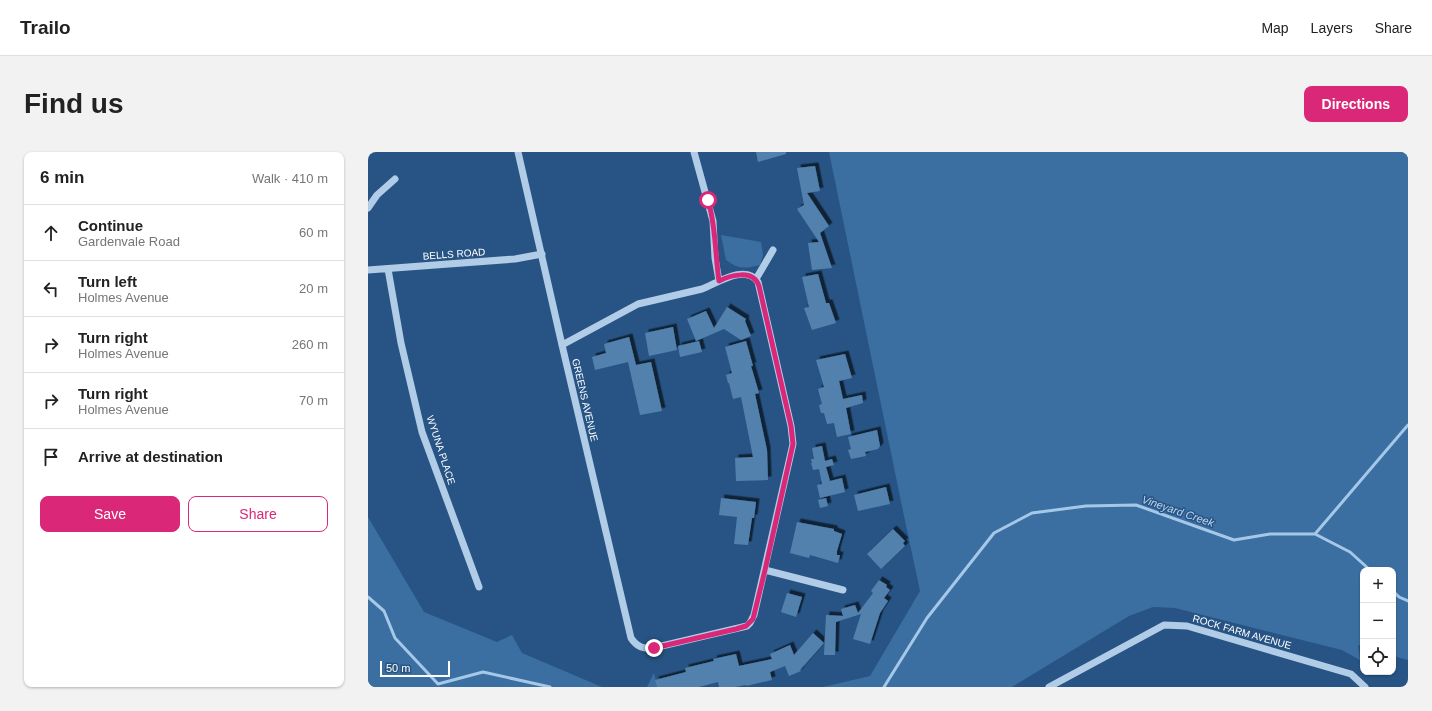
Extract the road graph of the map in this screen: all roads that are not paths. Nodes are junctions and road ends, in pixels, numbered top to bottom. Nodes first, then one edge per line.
1 (518, 152) edge
2 (694, 152) edge
3 (395, 179) dead end
4 (368, 208) edge
5 (773, 250) dead end
6 (542, 254) junction
7 (368, 264) edge
8 (388, 269) junction
9 (368, 270) edge
10 (756, 279) junction
11 (719, 281) junction
12 (562, 345) junction
13 (765, 570) junction
14 (479, 587) dead end
15 (843, 590) dead end
16 (1049, 687) edge
17 (1365, 687) edge

1 - 6 street, GREENS AVENUE
2 - 11 street
3 - 4 street
5 - 10 street
6 - 8 street, BELLS ROAD
6 - 12 street, GREENS AVENUE
7 - 9 street
8 - 9 street, BELLS ROAD
8 - 14 street, WYUNA PLACE
10 - 11 street
10 - 13 street
11 - 12 street
12 - 13 street, GREENS AVENUE
13 - 15 street
16 - 17 street, ROCK FARM AVENUE

